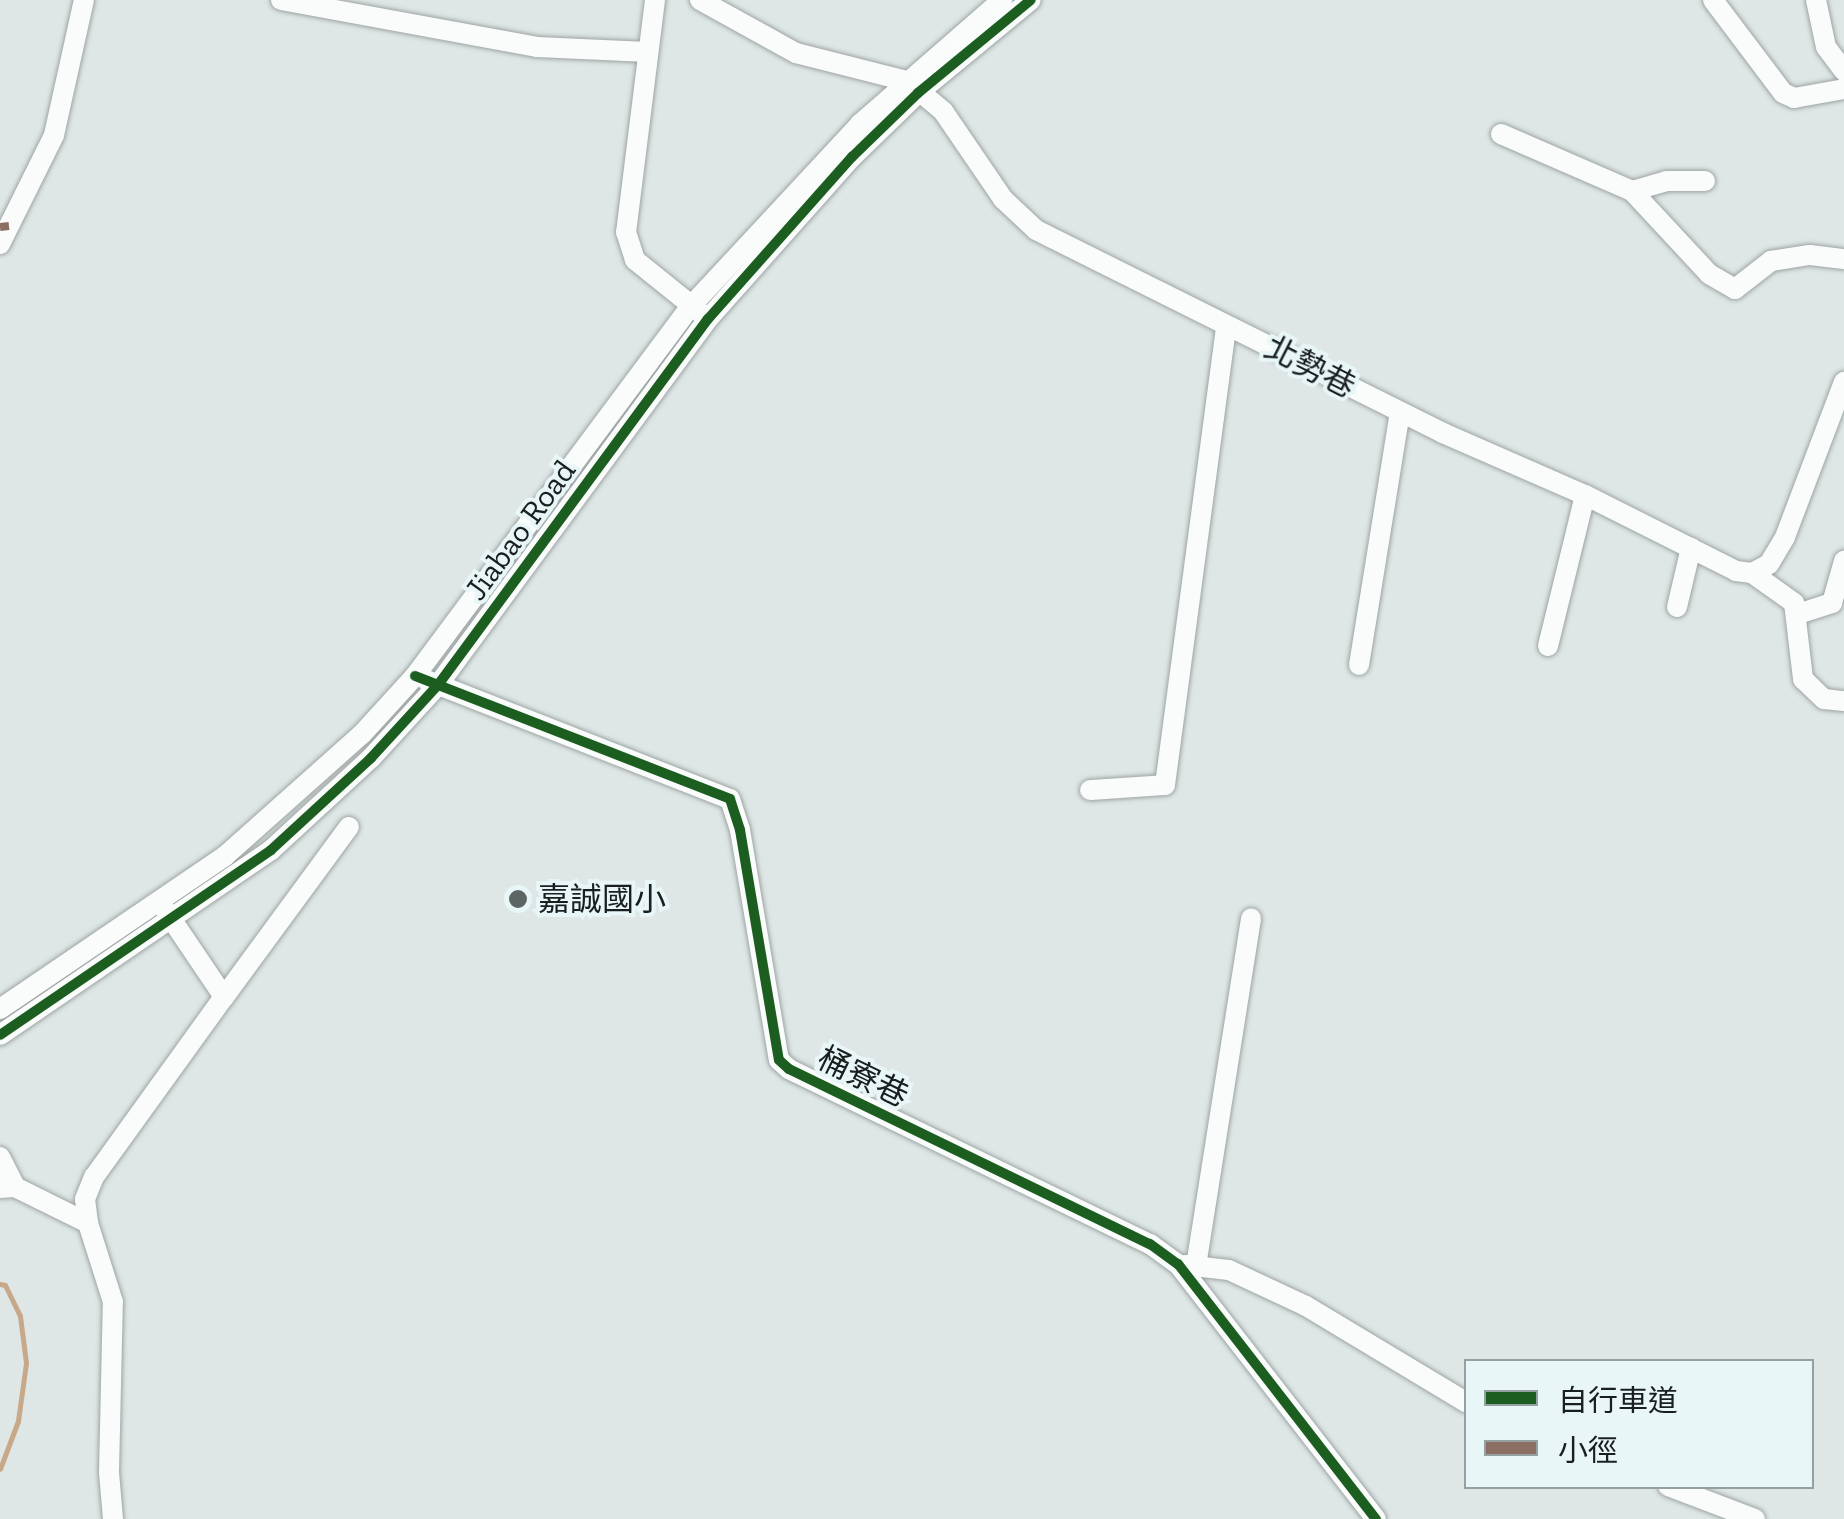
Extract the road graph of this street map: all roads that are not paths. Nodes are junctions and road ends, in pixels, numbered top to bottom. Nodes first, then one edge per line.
1 (84, 0) edge
2 (280, 0) edge
3 (655, 0) edge
4 (700, 0) edge
5 (1002, 0) edge
6 (1031, 0) edge
7 (1713, 0) edge
8 (1816, 0) edge
9 (648, 52) junction
10 (1844, 72) edge
11 (913, 87) junction
12 (1844, 89) edge
13 (1501, 134) dead end
14 (1705, 182) dead end
15 (1632, 192) junction
16 (0, 244) edge
17 (1844, 259) edge
18 (700, 312) junction
19 (1226, 326) junction
20 (1844, 382) edge
21 (1400, 412) junction
22 (1585, 496) junction
23 (1691, 548) junction
24 (1844, 561) edge
25 (1752, 573) junction
26 (1677, 607) dead end
27 (1798, 614) junction
28 (1548, 646) dead end
29 (1358, 665) dead end
30 (415, 676) junction
31 (438, 685) junction
32 (1844, 701) edge
33 (1090, 790) dead end
34 (349, 827) dead end
35 (160, 902) junction
36 (1251, 918) dead end
37 (172, 921) junction
38 (224, 996) junction
39 (0, 1009) edge
40 (0, 1035) edge
41 (0, 1157) edge
42 (7, 1187) edge
43 (88, 1223) junction
44 (1187, 1265) junction
45 (1464, 1401) edge
46 (1676, 1489) edge
47 (113, 1519) edge
48 (1376, 1519) edge
49 (1755, 1519) edge

1 - 16 street
2 - 9 street
3 - 9 street
4 - 11 street
5 - 11 street, Jiabao Road
6 - 11 street, Jiabao Road
7 - 12 street
8 - 10 street
9 - 18 street
11 - 18 street, Jiabao Road
11 - 19 street, 北勢巷
13 - 15 street
14 - 15 street
15 - 17 street
18 - 30 street, Jiabao Road
18 - 31 street, Jiabao Road
19 - 21 street, 北勢巷
19 - 33 street
20 - 25 street
21 - 22 street, 北勢巷
21 - 29 street
22 - 23 street, 北勢巷
22 - 28 street
23 - 25 street, 北勢巷
23 - 26 street
24 - 27 street
25 - 27 street, 北勢巷
27 - 32 street
30 - 31 street, 桶寮巷
30 - 35 street, Jiabao Road
31 - 37 street, Jiabao Road
31 - 44 street, 桶寮巷
34 - 38 street
35 - 37 street
35 - 39 street, Jiabao Road
36 - 44 street
37 - 38 street
37 - 40 street, Jiabao Road
38 - 43 street
41 - 42 street
42 - 43 street
43 - 47 street
44 - 45 street
44 - 48 street, 桶寮巷
46 - 49 street

